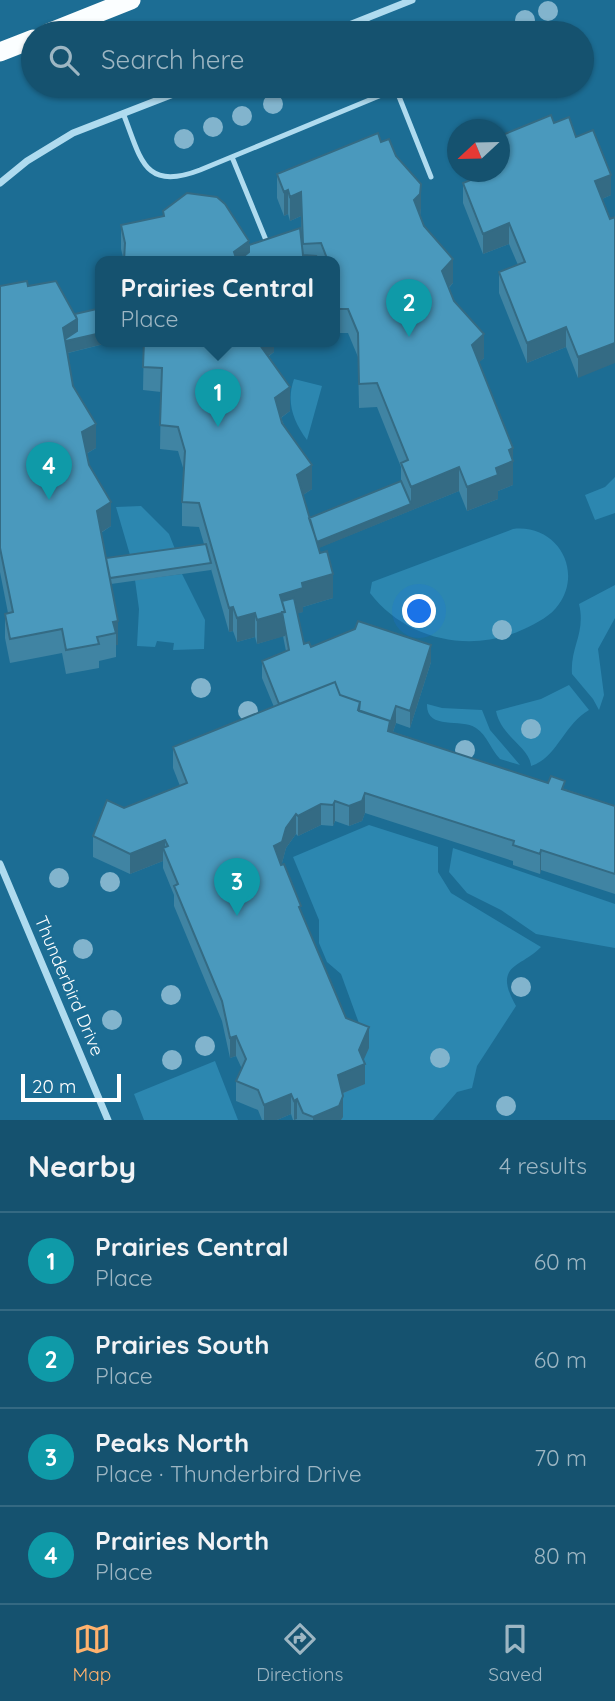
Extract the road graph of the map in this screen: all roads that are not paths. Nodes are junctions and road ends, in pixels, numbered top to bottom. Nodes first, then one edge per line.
1 (131, 0) edge
2 (412, 0) edge
3 (366, 19) joint
4 (78, 21) edge
5 (361, 21) edge
6 (21, 44) edge
7 (0, 52) edge
8 (162, 98) edge
9 (369, 98) edge
10 (399, 98) edge
11 (123, 113) junction
12 (232, 157) junction
13 (431, 177) dead end
14 (0, 183) edge
15 (270, 251) edge
16 (0, 864) edge
17 (108, 1120) edge

1 - 4 highway
2 - 3 street
3 - 5 street
6 - 7 highway
8 - 11 street
9 - 12 lane
10 - 13 lane
11 - 12 lane
11 - 14 street
12 - 15 lane
16 - 17 street, Thunderbird Drive

